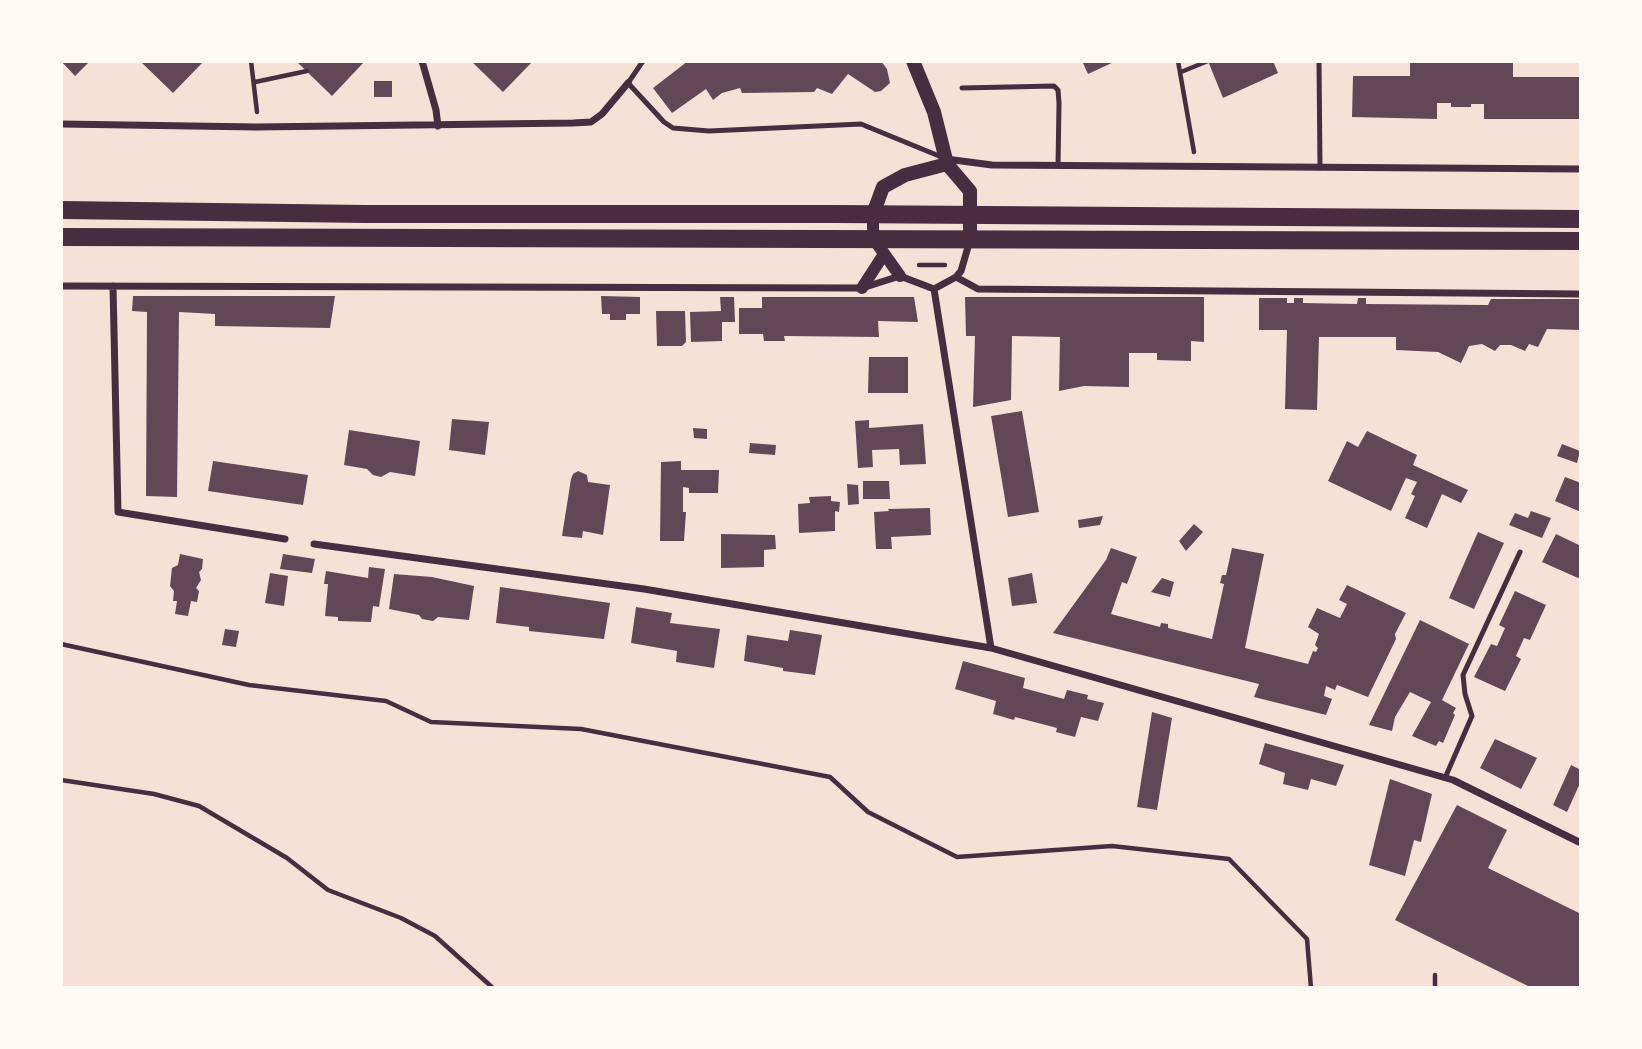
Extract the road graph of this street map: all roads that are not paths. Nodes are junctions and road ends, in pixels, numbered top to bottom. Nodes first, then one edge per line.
1 (422, 61) edge
2 (643, 61) edge
3 (913, 61) edge
4 (1319, 61) edge
5 (628, 83) junction
6 (962, 88) dead end
7 (61, 124) edge
8 (438, 126) junction
9 (946, 161) junction
10 (1058, 166) junction
11 (1320, 168) junction
12 (1581, 169) edge
13 (61, 210) edge
14 (971, 215) junction
15 (1581, 219) edge
16 (873, 226) junction
17 (61, 237) edge
18 (970, 240) junction
19 (1581, 241) edge
20 (884, 254) junction
21 (896, 271) junction
22 (956, 277) junction
23 (61, 286) edge
24 (113, 286) junction
25 (862, 288) junction
26 (934, 289) junction
27 (1581, 293) edge
28 (285, 539) dead end
29 (314, 544) dead end
30 (1520, 552) dead end
31 (990, 648) junction
32 (1445, 778) junction
33 (1581, 843) edge

1 - 8 street
2 - 5 lane
3 - 9 main road
4 - 11 lane
5 - 8 street
5 - 9 lane
6 - 10 lane
7 - 8 street
9 - 10 street
9 - 14 main road
9 - 16 main road
10 - 11 street
11 - 12 street
13 - 16 main road
14 - 15 main road
14 - 16 main road
14 - 18 main road
16 - 17 main road
16 - 18 main road
16 - 20 street
18 - 19 main road
18 - 22 street
20 - 21 street
20 - 25 street
21 - 25 street
21 - 26 street
22 - 26 street
22 - 27 street
23 - 24 street
24 - 25 street
24 - 28 street
26 - 31 street
29 - 31 street
30 - 32 lane
31 - 32 street
32 - 33 street

